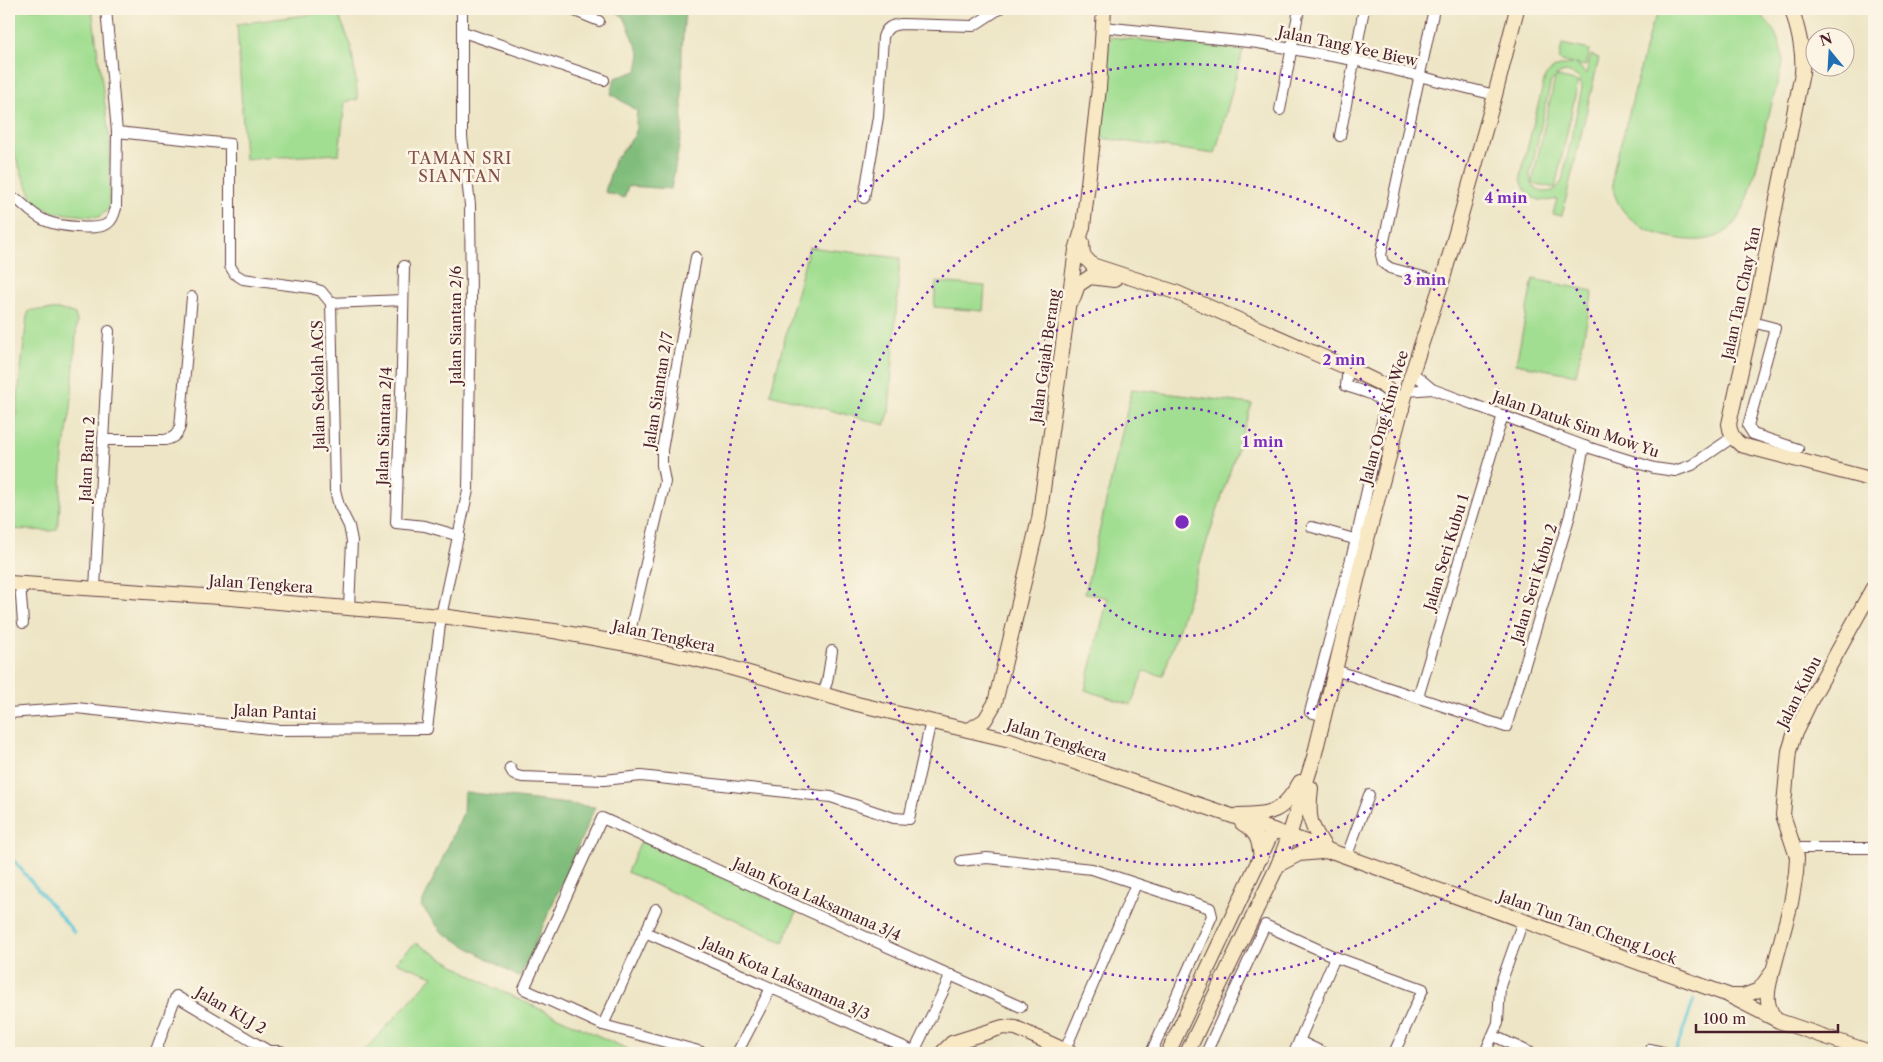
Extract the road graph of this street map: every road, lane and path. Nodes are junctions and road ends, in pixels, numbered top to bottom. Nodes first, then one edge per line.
1 (106, 9) edge
2 (462, 9) edge
3 (570, 9) edge
4 (999, 9) edge
5 (1104, 9) edge
6 (1299, 9) edge
7 (1364, 9) edge
8 (1434, 9) edge
9 (1517, 9) edge
10 (1792, 9) edge
11 (599, 21) dead end
12 (1103, 27) junction
13 (463, 32) junction
14 (1292, 49) junction
15 (1354, 60) junction
16 (1420, 77) junction
17 (604, 80) dead end
18 (1495, 95) junction
19 (1280, 110) dead end
20 (117, 132) junction
21 (1340, 136) dead end
22 (864, 198) dead end
23 (9, 200) edge
24 (1083, 227) junction
25 (696, 257) dead end
26 (404, 266) dead end
27 (1134, 279) junction
28 (1442, 282) junction
29 (192, 297) dead end
30 (402, 300) junction
31 (331, 302) junction
32 (1067, 321) junction
33 (1752, 322) junction
34 (110, 332) dead end
35 (1348, 368) junction
36 (1412, 372) junction
37 (1432, 389) junction
38 (1407, 391) junction
39 (1402, 409) junction
40 (1503, 415) junction
41 (1733, 437) junction
42 (103, 440) junction
43 (1584, 446) junction
44 (1798, 449) dead end
45 (1874, 480) edge
46 (1312, 527) dead end
47 (459, 536) junction
48 (1361, 541) junction
49 (14, 583) edge
50 (1874, 586) edge
51 (95, 588) junction
52 (349, 607) junction
53 (441, 616) junction
54 (23, 624) dead end
55 (627, 644) junction
56 (832, 651) dead end
57 (1335, 670) junction
58 (822, 695) junction
59 (1418, 697) junction
60 (995, 703) junction
61 (9, 713) edge
62 (1324, 716) junction
63 (931, 721) junction
64 (969, 730) junction
65 (1010, 740) junction
66 (1314, 757) junction
67 (510, 768) dead end
68 (1369, 795) dead end
69 (1228, 815) junction
70 (1273, 830) junction
71 (1289, 836) junction
72 (1794, 848) junction
73 (1874, 848) edge
74 (1328, 852) junction
75 (1261, 858) junction
76 (1346, 858) junction
77 (961, 861) dead end
78 (1278, 865) junction
79 (1136, 884) junction
80 (656, 909) dead end
81 (1523, 922) junction
82 (645, 932) junction
83 (1335, 958) junction
84 (1773, 971) junction
85 (951, 976) junction
86 (771, 988) junction
87 (1728, 995) junction
88 (1021, 1007) dead end
89 (1775, 1018) junction
90 (603, 1025) junction
91 (1494, 1036) junction
92 (1299, 1042) junction
93 (1651, 1049) dead end
94 (271, 1052) edge
95 (916, 1052) edge
96 (1068, 1052) edge
97 (155, 1053) edge
98 (285, 1053) edge
99 (706, 1053) edge
100 (738, 1053) edge
101 (942, 1053) edge
102 (1151, 1053) edge
103 (1168, 1053) edge
104 (1187, 1053) edge
105 (1206, 1053) edge
106 (1294, 1053) edge
107 (1324, 1053) edge
108 (1394, 1053) edge
109 (1485, 1053) edge
110 (1531, 1053) edge
111 (1667, 1053) edge
112 (1873, 1053) edge

1 - 20 street
2 - 13 street, Jalan Siantan 2/6
3 - 11 street
4 - 22 street
5 - 12 main road, Jalan Gajah Berang
6 - 14 street
7 - 15 street
8 - 16 street
9 - 18 main road, Jalan Ong Kim Wee
10 - 33 main road, Jalan Tan Chay Yan
12 - 14 street, Jalan Tang Yee Biew
12 - 24 main road, Jalan Gajah Berang
13 - 17 street
13 - 47 street, Jalan Siantan 2/6
14 - 15 street, Jalan Tang Yee Biew
14 - 19 street
15 - 16 street, Jalan Tang Yee Biew
15 - 21 street
16 - 18 street, Jalan Tang Yee Biew
16 - 28 street
18 - 28 main road, Jalan Ong Kim Wee
20 - 23 street
20 - 31 street, Jalan Sekolah ACS
24 - 27 main road
24 - 32 main road, Jalan Gajah Berang
25 - 55 street, Jalan Siantan 2/7
26 - 30 street, Jalan Siantan 2/4
27 - 32 main road
27 - 35 main road
28 - 36 main road, Jalan Ong Kim Wee
29 - 42 street
30 - 31 street
30 - 47 street, Jalan Siantan 2/4
31 - 52 street, Jalan Sekolah ACS
32 - 60 main road, Jalan Gajah Berang
33 - 41 main road, Jalan Tan Chay Yan
33 - 44 street
34 - 42 street, Jalan Baru 2
35 - 39 main road
35 - 48 street
36 - 37 street, Jalan Datuk Sim Mow Yu
36 - 38 main road, Jalan Ong Kim Wee
37 - 38 street, Jalan Datuk Sim Mow Yu
37 - 40 street, Jalan Datuk Sim Mow Yu
38 - 39 main road, Jalan Ong Kim Wee
39 - 48 main road, Jalan Ong Kim Wee
40 - 43 street, Jalan Datuk Sim Mow Yu
40 - 59 street, Jalan Seri Kubu 1
41 - 43 street, Jalan Datuk Sim Mow Yu
41 - 45 main road
42 - 51 street, Jalan Baru 2
43 - 59 street, Jalan Seri Kubu 2
46 - 48 street
47 - 53 street, Jalan Siantan 2/6
48 - 57 main road, Jalan Ong Kim Wee
48 - 62 street
49 - 51 main road, Jalan Tengkera
49 - 54 street
50 - 72 main road, Jalan Kubu
51 - 52 main road, Jalan Tengkera
52 - 53 main road, Jalan Tengkera
53 - 55 main road, Jalan Tengkera
53 - 61 street, Jalan Pantai
55 - 58 main road, Jalan Tengkera
56 - 58 street
57 - 59 street
57 - 62 main road, Jalan Ong Kim Wee
58 - 63 main road, Jalan Tengkera
60 - 64 main road, Jalan Gajah Berang
60 - 65 main road, Jalan Gajah Berang
62 - 66 main road, Jalan Ong Kim Wee
63 - 64 main road, Jalan Tengkera
63 - 67 street
64 - 65 main road, Jalan Tengkera
65 - 69 main road, Jalan Tengkera
66 - 69 main road
66 - 71 main road, Jalan Ong Kim Wee
66 - 74 main road
68 - 76 street
69 - 70 main road, Jalan Tengkera
69 - 75 main road
70 - 71 main road, Jalan Tengkera
70 - 75 main road
71 - 74 main road, Jalan Tun Tan Cheng Lock
71 - 78 main road, Jalan Ong Kim Wee
72 - 73 street
72 - 84 main road, Jalan Kubu
74 - 76 main road, Jalan Tun Tan Cheng Lock
74 - 78 main road
75 - 103 main road
76 - 81 main road, Jalan Tun Tan Cheng Lock
77 - 79 street
78 - 104 main road, Jalan Ong Kim Wee
79 - 96 street
79 - 102 street
80 - 82 street
81 - 87 main road, Jalan Tun Tan Cheng Lock
81 - 91 street
82 - 86 street, Jalan Kota Laksamana 3/3
82 - 90 street
83 - 92 street
83 - 105 street
83 - 108 street
84 - 87 main road, Jalan Kubu
84 - 89 main road
85 - 88 street, Jalan Kota Laksamana 3/4
85 - 90 street, Jalan Kota Laksamana 3/4
85 - 95 street
86 - 95 street, Jalan Kota Laksamana 3/3
86 - 100 street
87 - 89 main road, Jalan Tun Tan Cheng Lock
89 - 112 main road, Jalan Tun Tan Cheng Lock
90 - 99 street
91 - 109 street
91 - 110 street
92 - 106 street
92 - 107 street
93 - 111 street
94 - 97 street, Jalan KLJ 2
94 - 98 street, Jalan KLJ 2
96 - 101 main road

